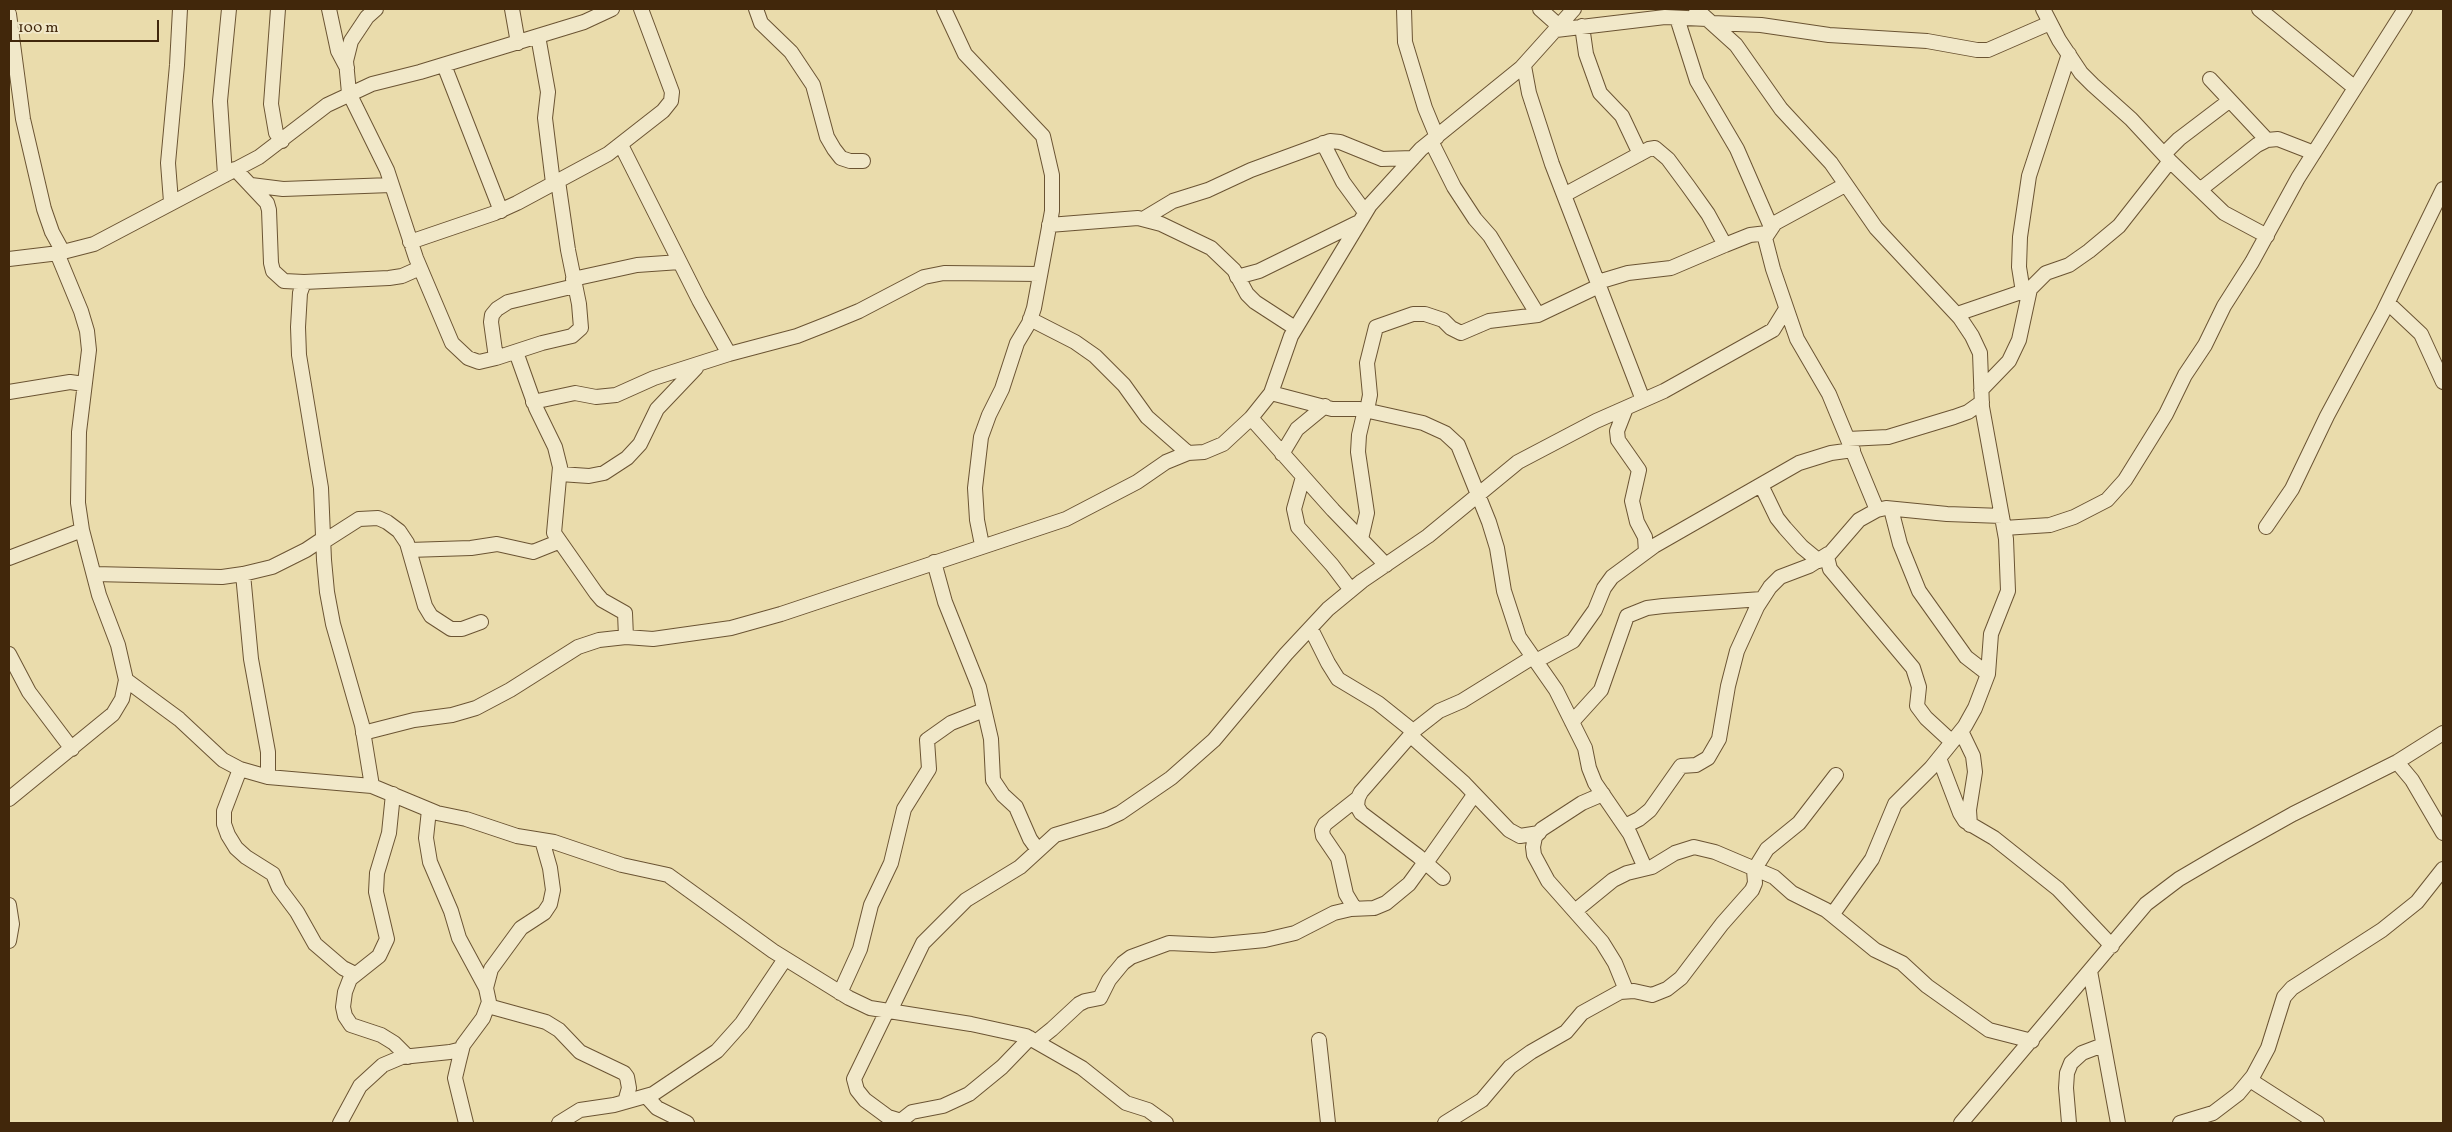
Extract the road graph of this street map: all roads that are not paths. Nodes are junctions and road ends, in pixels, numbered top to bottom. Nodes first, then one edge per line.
1 (180, 9) edge
2 (229, 9) edge
3 (278, 9) edge
4 (329, 9) edge
5 (376, 9) edge
6 (512, 9) edge
7 (612, 9) edge
8 (641, 9) edge
9 (756, 9) edge
10 (944, 9) edge
11 (1404, 9) edge
12 (1540, 9) edge
13 (1574, 9) edge
14 (1696, 9) edge
15 (2043, 9) edge
16 (2259, 9) edge
17 (2405, 9) edge
18 (9, 14) edge
19 (1677, 18) junction
20 (1710, 21) junction
21 (2050, 23) junction
22 (1582, 26) junction
23 (1558, 28) junction
24 (538, 36) junction
25 (518, 43) junction
26 (2069, 54) junction
27 (444, 66) junction
28 (1524, 66) junction
29 (347, 68) junction
30 (2210, 79) dead end
31 (2355, 88) junction
32 (349, 93) junction
33 (2229, 101) junction
34 (1434, 139) junction
35 (2267, 140) junction
36 (282, 141) junction
37 (1323, 143) junction
38 (621, 145) junction
39 (2314, 153) junction
40 (1640, 154) junction
41 (1413, 158) junction
42 (2167, 158) junction
43 (863, 161) dead end
44 (230, 172) junction
45 (555, 182) junction
46 (251, 185) junction
47 (391, 185) junction
48 (1846, 185) junction
49 (2201, 189) junction
50 (2443, 189) edge
51 (1564, 195) junction
52 (171, 202) junction
53 (500, 211) junction
54 (1361, 218) junction
55 (1143, 219) junction
56 (1049, 225) junction
57 (1769, 230) junction
58 (2267, 236) junction
59 (410, 242) junction
60 (1725, 244) junction
61 (60, 252) junction
62 (9, 259) edge
63 (680, 262) junction
64 (420, 268) junction
65 (1040, 274) junction
66 (1237, 277) junction
67 (304, 282) junction
68 (574, 283) junction
69 (1599, 284) junction
70 (2026, 291) junction
71 (2388, 303) junction
72 (1786, 309) junction
73 (1957, 314) junction
74 (1538, 315) junction
75 (1030, 319) junction
76 (1295, 328) junction
77 (516, 352) junction
78 (729, 354) junction
79 (496, 358) junction
80 (700, 364) junction
81 (2443, 382) edge
82 (84, 384) junction
83 (9, 392) edge
84 (1271, 393) junction
85 (1982, 396) junction
86 (1643, 400) junction
87 (534, 402) junction
88 (1325, 406) junction
89 (1626, 408) junction
90 (1366, 410) junction
91 (1251, 418) junction
92 (1851, 444) junction
93 (1188, 453) junction
94 (1282, 454) junction
95 (560, 474) junction
96 (1302, 477) junction
97 (1761, 485) junction
98 (1478, 495) junction
99 (1891, 509) junction
100 (1877, 510) junction
101 (2003, 522) junction
102 (2266, 527) dead end
103 (82, 530) junction
104 (1361, 539) junction
105 (323, 540) junction
106 (558, 542) junction
107 (982, 545) junction
108 (409, 550) junction
109 (1646, 552) junction
110 (9, 558) edge
111 (1824, 558) junction
112 (934, 562) junction
113 (1386, 565) junction
114 (94, 574) junction
115 (243, 574) junction
116 (1351, 590) junction
117 (1762, 599) junction
118 (481, 622) dead end
119 (1311, 629) junction
120 (626, 637) junction
121 (9, 654) edge
122 (1534, 659) junction
123 (1988, 674) junction
124 (126, 680) junction
125 (984, 710) junction
126 (1572, 722) junction
127 (1961, 730) junction
128 (363, 733) junction
129 (1412, 733) junction
130 (2443, 733) edge
131 (1952, 742) junction
132 (72, 749) junction
133 (1939, 758) junction
134 (2397, 762) junction
135 (240, 769) junction
136 (1836, 775) dead end
137 (268, 777) junction
138 (372, 786) junction
139 (393, 794) junction
140 (1603, 794) junction
141 (1474, 795) junction
142 (1358, 798) junction
143 (9, 799) edge
144 (429, 810) junction
145 (1970, 825) junction
146 (1625, 826) junction
147 (1539, 833) junction
148 (2443, 833) edge
149 (542, 840) junction
150 (1038, 850) junction
151 (1426, 863) junction
152 (1645, 868) junction
153 (1755, 869) junction
154 (2443, 869) edge
155 (1443, 878) dead end
156 (9, 906) edge
157 (1354, 909) junction
158 (1575, 911) junction
159 (1832, 915) junction
160 (9, 941) edge
161 (2112, 946) junction
162 (785, 959) junction
163 (2090, 971) junction
164 (355, 974) junction
165 (486, 988) junction
166 (1626, 990) junction
167 (840, 992) junction
168 (488, 1006) junction
169 (888, 1011) junction
170 (1033, 1039) junction
171 (1319, 1040) dead end
172 (2032, 1041) junction
173 (2103, 1045) junction
174 (462, 1049) junction
175 (408, 1057) junction
176 (2250, 1080) junction
177 (647, 1096) junction
178 (625, 1102) junction
179 (900, 1122) edge
180 (340, 1123) edge
181 (466, 1123) edge
182 (559, 1123) edge
183 (688, 1123) edge
184 (1166, 1123) edge
185 (1328, 1123) edge
186 (1445, 1123) edge
187 (1962, 1123) edge
188 (2069, 1123) edge
189 (2118, 1123) edge
190 (2180, 1123) edge
191 (2317, 1123) edge

1 - 52 street
2 - 44 street
3 - 36 street
4 - 29 street
5 - 29 street
6 - 25 street
7 - 24 street
8 - 38 street
9 - 43 street
10 - 56 street
11 - 34 street
12 - 23 street
13 - 23 street
14 - 20 street
15 - 21 street
16 - 31 street
17 - 31 street
18 - 61 street
19 - 20 street
19 - 22 street
19 - 57 street
20 - 21 street
20 - 48 street
21 - 26 street
22 - 23 street
22 - 40 street
23 - 28 street
24 - 25 street
24 - 45 street
25 - 27 street
26 - 42 street
26 - 70 street
27 - 32 street
27 - 53 street
28 - 34 street
28 - 51 street
29 - 32 street
30 - 33 street
31 - 39 street
32 - 36 street
32 - 47 street
33 - 35 street
33 - 42 street
34 - 41 street
34 - 74 street
35 - 39 street
35 - 49 street
36 - 44 street
37 - 41 street
37 - 54 street
37 - 55 street
38 - 45 street
38 - 63 street
39 - 58 street
40 - 51 street
40 - 60 street
41 - 54 street
42 - 49 street
42 - 70 street
44 - 46 street
44 - 52 street
45 - 53 street
45 - 68 street
46 - 47 street
46 - 67 street
47 - 59 street
48 - 57 street
48 - 73 street
49 - 58 street
50 - 71 street
51 - 69 street
52 - 61 street
53 - 59 street
54 - 66 street
54 - 76 street
55 - 56 street
55 - 66 street
56 - 65 street
57 - 60 street
57 - 72 street
58 - 101 street
59 - 64 street
60 - 69 street
61 - 62 street
61 - 82 street
63 - 68 street
63 - 78 street
64 - 67 street
64 - 79 street
65 - 75 street
65 - 78 street
66 - 76 street
67 - 105 street
68 - 77 street
68 - 79 street
69 - 74 street
69 - 86 street
70 - 73 street
70 - 85 street
71 - 81 street
71 - 102 street
72 - 86 street
72 - 92 street
73 - 85 street
74 - 90 street
75 - 93 street
75 - 107 street
76 - 84 street
77 - 79 street
77 - 87 street
78 - 80 street
80 - 87 street
80 - 95 street
82 - 83 street
82 - 103 street
84 - 88 street
84 - 91 street
85 - 92 street
85 - 101 street
86 - 89 street
87 - 95 street
88 - 90 street
88 - 94 street
89 - 98 street
89 - 109 street
90 - 98 street
90 - 104 street
91 - 93 street
91 - 94 street
92 - 97 street
92 - 100 street
93 - 107 street
94 - 96 street
95 - 106 street
96 - 104 street
96 - 116 street
97 - 109 street
97 - 111 street
98 - 113 street
98 - 122 street
99 - 100 street
99 - 101 street
99 - 123 street
100 - 111 street
101 - 123 street
103 - 110 street
103 - 114 street
104 - 113 street
105 - 108 street
105 - 115 street
105 - 128 street
106 - 108 street
106 - 120 street
107 - 112 street
108 - 118 street
109 - 122 street
111 - 117 street
111 - 131 street
112 - 120 street
112 - 125 street
113 - 116 street
114 - 115 street
114 - 124 street
115 - 137 street
116 - 119 street
117 - 126 street
117 - 146 street
119 - 129 street
119 - 150 street
120 - 128 street
121 - 132 street
122 - 126 street
122 - 129 street
123 - 127 street
124 - 132 street
124 - 135 street
125 - 150 street
125 - 167 street
126 - 140 street
127 - 131 street
127 - 145 street
128 - 138 street
129 - 141 street
129 - 142 street
130 - 134 street
131 - 133 street
132 - 143 street
133 - 145 street
133 - 159 street
134 - 148 street
134 - 161 street
135 - 137 street
135 - 164 street
136 - 153 street
137 - 138 street
138 - 139 street
139 - 144 street
139 - 164 street
140 - 146 street
140 - 147 street
141 - 147 street
141 - 151 street
142 - 151 street
142 - 157 street
144 - 149 street
144 - 165 street
145 - 161 street
146 - 152 street
147 - 158 street
149 - 162 street
149 - 165 street
150 - 169 street
151 - 155 street
151 - 157 street
152 - 153 street
152 - 158 street
153 - 159 street
153 - 166 street
154 - 176 street
156 - 160 street
157 - 170 street
158 - 166 street
159 - 172 street
161 - 163 street
162 - 167 street
162 - 177 street
163 - 172 street
163 - 173 street
164 - 175 street
165 - 168 street
166 - 186 street
167 - 169 street
168 - 174 street
168 - 178 street
169 - 170 street
169 - 179 street
170 - 179 street
170 - 184 street
171 - 185 street
172 - 187 street
173 - 188 street
173 - 189 street
174 - 175 street
174 - 181 street
175 - 180 street
176 - 190 street
176 - 191 street
177 - 178 street
177 - 183 street
178 - 182 street

